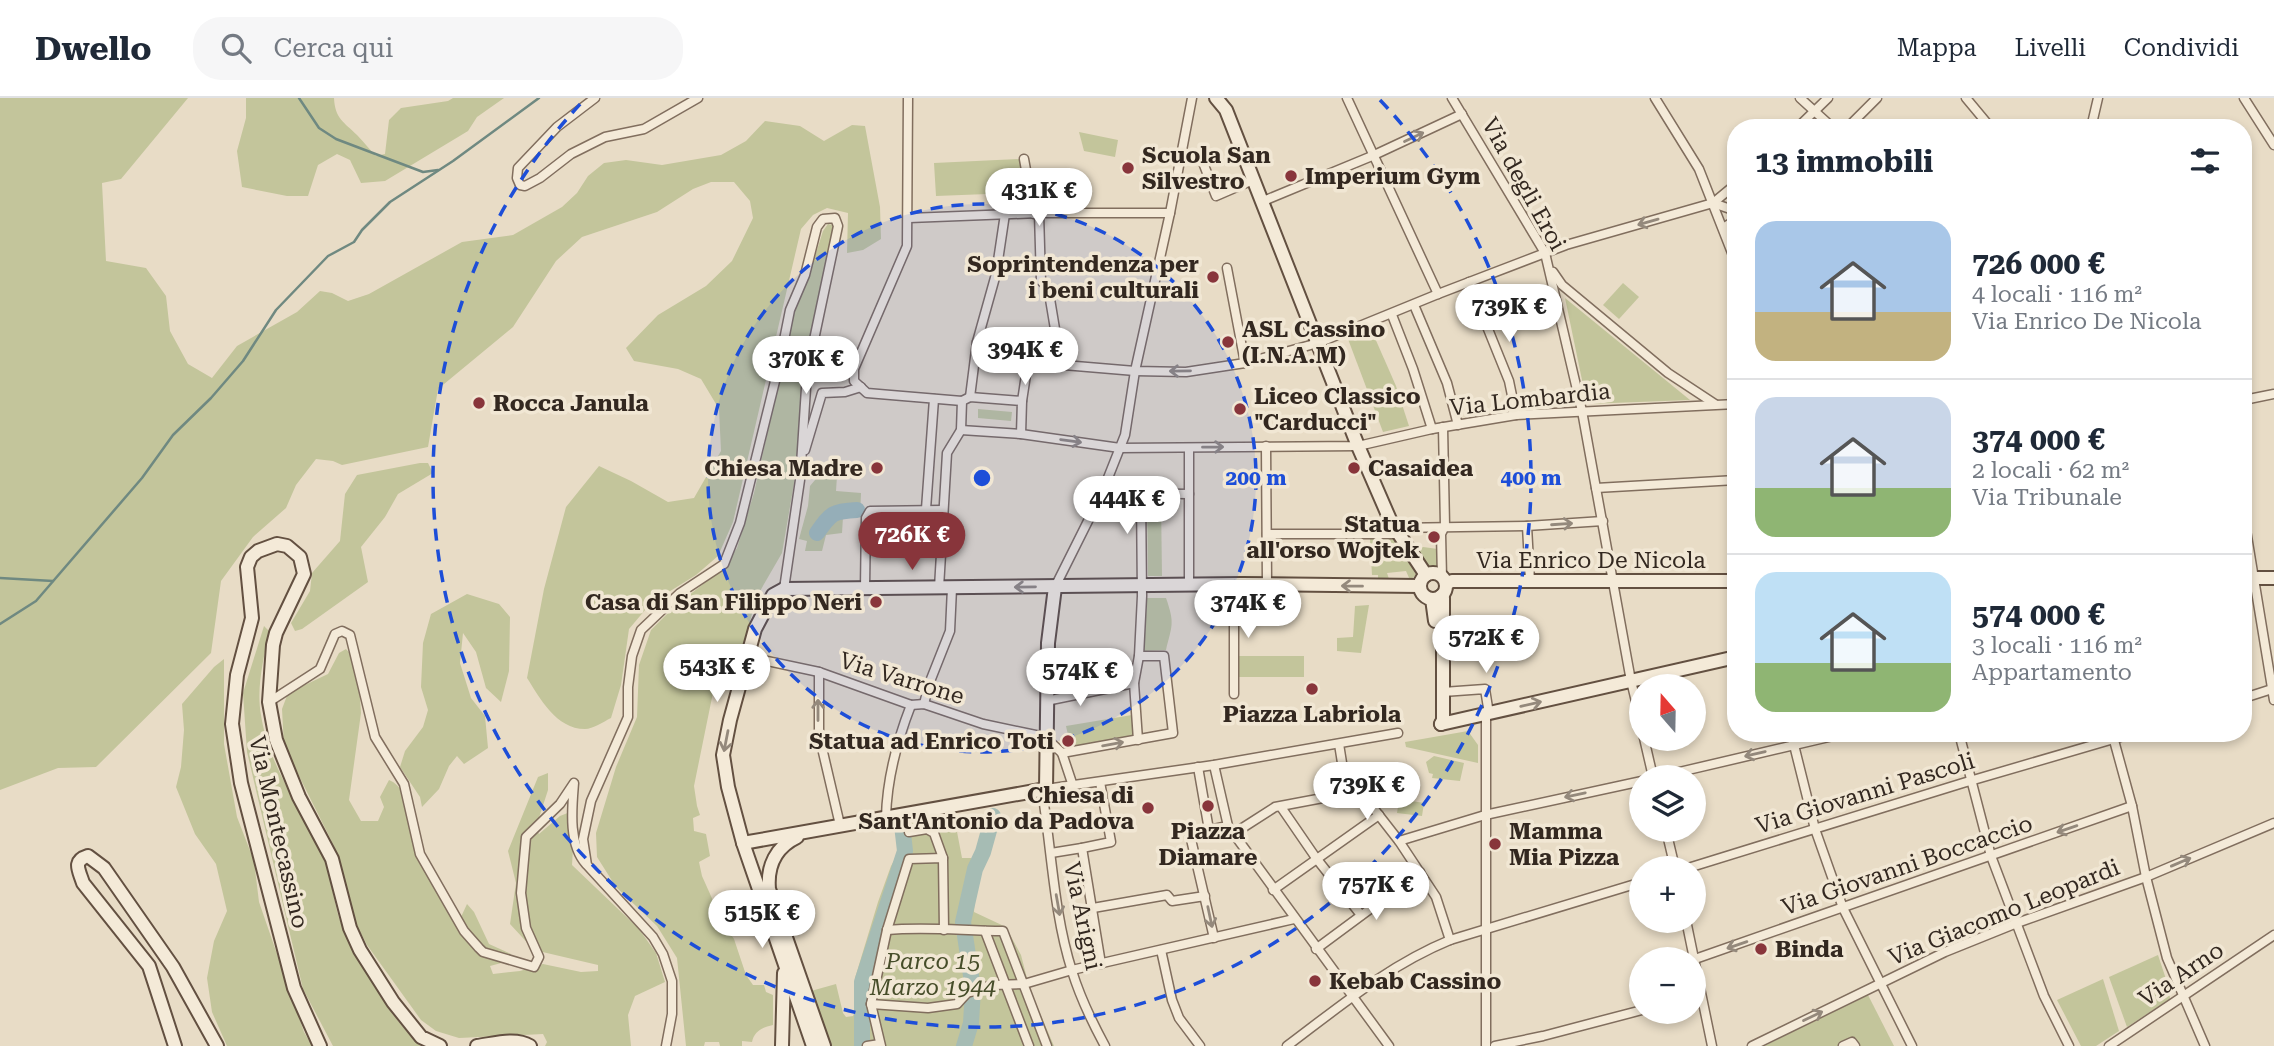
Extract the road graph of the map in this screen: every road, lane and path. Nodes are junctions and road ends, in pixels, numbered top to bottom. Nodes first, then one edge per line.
1 (595, 98) edge
2 (698, 98) edge
3 (908, 98) edge
4 (1192, 98) edge
5 (1216, 98) edge
6 (1347, 98) edge
7 (1452, 98) edge
8 (1655, 98) edge
9 (1800, 98) edge
10 (1828, 98) edge
11 (1877, 98) edge
12 (1966, 98) edge
13 (2098, 98) edge
14 (2244, 98) edge
15 (1815, 111) junction
16 (1462, 114) junction
17 (1807, 119) edge
18 (1823, 119) edge
19 (1856, 119) edge
20 (1984, 119) edge
21 (2093, 119) edge
22 (2274, 145) edge
23 (1373, 156) junction
24 (1024, 159) dead end
25 (1202, 160) dead end
26 (1253, 180) junction
27 (1727, 191) edge
28 (1261, 202) junction
29 (1713, 203) junction
30 (1727, 208) edge
31 (1005, 214) junction
32 (1036, 214) junction
33 (1170, 214) junction
34 (909, 218) junction
35 (1727, 226) edge
36 (1723, 228) junction
37 (1727, 239) edge
38 (1545, 253) junction
39 (1227, 268) dead end
40 (1469, 282) junction
41 (1556, 286) junction
42 (1438, 294) junction
43 (1415, 304) junction
44 (1392, 315) junction
45 (977, 342) junction
46 (1318, 343) junction
47 (1028, 362) junction
48 (1245, 363) junction
49 (1061, 365) junction
50 (1135, 371) junction
51 (860, 387) junction
52 (2274, 394) edge
53 (2252, 398) edge
54 (934, 399) junction
55 (966, 399) junction
56 (1022, 401) junction
57 (1727, 404) edge
58 (1717, 405) junction
59 (1582, 411) junction
60 (1516, 415) junction
61 (1458, 425) junction
62 (1443, 427) junction
63 (1432, 429) junction
64 (961, 430) junction
65 (1021, 434) junction
66 (1266, 446) junction
67 (1359, 446) junction
68 (1189, 447) junction
69 (1121, 448) junction
70 (801, 459) junction
71 (1727, 481) edge
72 (1596, 488) junction
73 (1102, 493) junction
74 (1141, 494) junction
75 (1189, 494) junction
76 (926, 509) junction
77 (943, 510) junction
78 (1603, 521) junction
79 (1445, 526) junction
80 (1527, 526) junction
81 (1397, 531) junction
82 (1267, 534) junction
83 (2252, 578) edge
84 (2274, 578) edge
85 (1423, 580) junction
86 (1530, 581) junction
87 (1613, 581) junction
88 (1727, 581) edge
89 (1267, 584) junction
90 (1189, 585) junction
91 (1234, 585) junction
92 (1142, 586) junction
93 (1055, 587) junction
94 (946, 588) junction
95 (784, 589) junction
96 (865, 589) junction
97 (1440, 589) junction
98 (2252, 593) edge
99 (1139, 656) junction
100 (748, 657) junction
101 (1727, 659) edge
102 (1047, 663) junction
103 (819, 673) junction
104 (1630, 674) edge
105 (1662, 674) edge
106 (1629, 681) edge
107 (1134, 683) junction
108 (1109, 688) junction
109 (2272, 690) junction
110 (1443, 692) junction
111 (1234, 694) dead end
112 (2252, 696) edge
113 (2274, 700) edge
114 (1046, 701) junction
115 (269, 702) junction
116 (924, 704) junction
117 (911, 705) junction
118 (1488, 714) junction
119 (1441, 724) junction
120 (1398, 733) dead end
121 (1045, 737) junction
122 (1138, 740) junction
123 (1792, 742) edge
124 (1806, 742) edge
125 (1962, 742) edge
126 (2097, 742) edge
127 (2114, 742) edge
128 (1339, 744) junction
129 (1793, 745) junction
130 (1062, 753) junction
131 (1214, 765) junction
132 (1706, 765) edge
133 (1198, 767) junction
134 (1973, 780) junction
135 (1100, 782) junction
136 (1629, 784) edge
137 (1073, 786) junction
138 (1046, 789) junction
139 (1360, 791) junction
140 (2132, 806) junction
141 (1281, 807) junction
142 (1379, 815) junction
143 (1485, 815) junction
144 (886, 817) junction
145 (2274, 823) edge
146 (840, 825) junction
147 (1815, 829) junction
148 (1209, 830) junction
149 (1231, 830) junction
150 (909, 832) dead end
151 (810, 833) junction
152 (1399, 841) junction
153 (743, 843) junction
154 (1082, 848) junction
155 (1051, 853) junction
156 (1991, 856) junction
157 (943, 858) junction
158 (1317, 858) junction
159 (1706, 862) edge
160 (587, 865) junction
161 (1420, 872) junction
162 (2146, 877) junction
163 (1629, 886) edge
164 (1273, 890) junction
165 (1205, 896) junction
166 (1093, 908) junction
167 (1843, 908) junction
168 (1361, 915) junction
169 (1294, 919) junction
170 (2017, 923) junction
171 (887, 930) junction
172 (944, 930) junction
173 (985, 931) junction
174 (1485, 931) junction
175 (784, 934) junction
176 (2274, 935) edge
177 (1214, 938) junction
178 (1450, 940) junction
179 (1316, 949) junction
180 (1161, 950) junction
181 (1706, 955) edge
182 (1101, 964) junction
183 (785, 967) junction
184 (1072, 970) junction
185 (792, 982) junction
186 (1879, 983) junction
187 (1004, 984) junction
188 (1024, 984) junction
189 (1353, 996) junction
190 (2182, 996) junction
191 (871, 1004) junction
192 (1629, 1013) edge
193 (1706, 1024) edge
194 (1542, 1036) junction
195 (812, 1043) edge
196 (782, 1044) edge
197 (875, 1045) edge
198 (175, 1046) edge
199 (217, 1046) edge
200 (320, 1046) edge
201 (440, 1046) edge
202 (477, 1046) edge
203 (530, 1046) edge
204 (666, 1046) edge
205 (824, 1046) edge
206 (1029, 1046) edge
207 (1047, 1046) edge
208 (1105, 1046) edge
209 (1200, 1046) edge
210 (1287, 1046) edge
211 (1389, 1046) edge
212 (1486, 1046) edge
213 (1495, 1046) edge
214 (1547, 1046) edge
215 (1712, 1046) edge
216 (1752, 1046) edge
217 (1843, 1046) edge
218 (1855, 1046) edge
219 (1912, 1046) edge
220 (2070, 1046) edge
221 (2109, 1046) edge
222 (2205, 1046) edge

1 - 2 street
3 - 34 street
4 - 33 street
5 - 26 street
6 - 23 street
7 - 16 street, Via degli Eroi
8 - 29 street
9 - 15 street
10 - 15 street
11 - 19 street
12 - 20 street
13 - 21 street
14 - 22 street
15 - 17 street
15 - 18 street
23 -> 16 street
16 - 38 street, Via degli Eroi
23 - 28 street
23 - 42 street
24 - 32 street
25 - 26 street
26 - 28 street
27 - 29 street
28 - 46 street
29 - 30 street
29 - 36 street
29 -> 38 street
31 - 32 street
31 - 34 street
31 - 45 street
32 - 33 street
32 - 49 street
33 - 50 street
34 - 51 street
35 - 36 street
36 - 37 street
38 - 40 street
38 - 41 street, Via degli Eroi
39 - 48 street
40 - 42 street
40 - 60 street
41 - 58 street
41 - 59 street
42 - 43 street
43 - 44 street
43 - 61 street
44 - 46 street
44 - 63 street
45 - 47 street
45 - 55 street
46 - 48 street
46 - 67 street
47 - 49 street
47 - 56 street
48 -> 50 street
49 - 50 street
50 - 69 street
51 - 54 street
51 - 70 street
52 - 53 street
54 - 55 street
54 - 76 street
55 - 56 street
55 - 64 street
56 - 65 street
57 - 58 street, Via Lombardia
58 - 59 street, Via Lombardia
59 - 60 street, Via Lombardia
59 - 72 street
60 - 61 street, Via Lombardia
61 - 62 street, Via Lombardia
62 - 63 street, Via Lombardia
62 - 79 street
63 - 67 street, Via Lombardia
64 - 65 street, Via Lombardia
64 - 77 street
65 -> 69 street, Via Lombardia
66 - 67 street, Via Lombardia
68 -> 66 street, Via Lombardia
66 - 82 street
67 - 81 street
68 - 69 street, Via Lombardia
68 - 75 street
69 - 73 street
70 - 95 street
70 - 160 street
71 - 72 street
72 - 78 street
73 - 74 street
73 - 93 street
74 - 75 street
74 - 92 street
75 - 90 street
76 - 77 street
76 - 96 street
77 - 94 street
80 -> 78 street
78 - 87 street
79 - 80 street
79 - 81 street
79 - 97 street
80 - 86 street
81 - 82 street
81 - 85 street
82 - 89 street
83 - 84 street
85 -> 89 street
85 - 97 street, Via Enrico De Nicola
85 - 97 street
86 - 87 street, Via Enrico De Nicola
86 - 97 street, Via Enrico De Nicola
87 - 88 street, Via Enrico De Nicola
87 - 104 street
89 - 91 street
90 - 91 street
90 - 92 street
91 - 111 street
92 - 93 street
92 - 99 street
93 -> 94 street
93 - 102 street
94 - 96 street
94 - 116 street
95 - 96 street
95 - 100 street
97 - 110 street
97 - 119 street
98 - 109 street
99 - 107 street
99 - 122 street
100 - 103 street, Via Varrone
100 -> 153 street
101 - 105 street
102 - 108 street
102 - 114 street
103 - 117 street, Via Varrone
146 -> 103 street
118 -> 106 street
107 - 108 street
107 - 122 street
108 - 114 street
109 - 112 street
109 - 113 street
110 - 118 street
110 - 119 street
114 - 121 street
115 - 160 street
115 - 200 street, Via Montecassino
115 - 201 street, Via Montecassino
116 - 117 street, Via Varrone
116 - 121 street, Via Varrone
117 - 144 street
118 - 119 street
118 - 143 street
120 - 128 street
121 - 130 street
121 - 138 street
130 -> 122 street
123 - 129 street
124 - 129 street
125 - 134 street
126 - 134 street, Via Giovanni Pascoli
127 - 140 street
128 - 131 street
128 - 139 street
129 -> 132 street
129 - 147 street
130 - 137 street
131 - 133 street
131 - 149 street
133 - 135 street
133 - 148 street
134 - 147 street, Via Giovanni Pascoli
134 - 156 street
135 - 137 street
135 - 154 street
136 -> 143 street
137 - 138 street
138 - 144 street
138 - 155 street, Via Arigni
139 - 141 street
139 - 142 street
140 -> 156 street, Via Giovanni Boccaccio
140 - 162 street
141 - 149 street
141 - 158 street
142 - 152 street
142 - 158 street
143 - 152 street
143 - 174 street
144 - 146 street
162 -> 145 street, Via Giacomo Leopardi
146 - 151 street
147 - 159 street, Via Giovanni Pascoli
147 - 167 street
148 - 149 street
148 - 165 street
149 - 164 street
150 - 157 street
151 - 153 street
151 - 175 street
152 - 161 street
153 - 183 street
154 - 155 street
154 - 166 street
155 -> 184 street, Via Arigni
156 - 167 street, Via Giovanni Boccaccio
156 - 170 street
157 - 171 street
157 - 172 street
158 - 164 street
158 - 168 street
160 - 204 street
161 - 168 street
161 - 178 street
162 - 170 street, Via Giacomo Leopardi
162 - 190 street
163 - 174 street
164 - 169 street
165 - 166 street
165 -> 177 street
166 - 182 street
167 -> 181 street, Via Giovanni Boccaccio
167 - 186 street
168 - 179 street
169 - 177 street
169 - 179 street
170 - 186 street, Via Giacomo Leopardi
170 - 220 street
171 - 172 street
171 - 191 street
172 - 173 street
173 - 187 street
173 - 188 street
174 - 178 street
174 - 212 street
175 - 183 street
175 - 185 street
176 - 190 street, Via Arno
177 - 180 street
178 - 189 street
179 - 189 street
180 - 182 street
180 - 209 street
182 - 184 street
183 - 185 street
184 - 188 street
184 - 208 street, Via Arigni
185 - 195 street
185 - 196 street
185 - 205 street
216 -> 186 street, Via Giacomo Leopardi
186 - 219 street
187 - 188 street
187 - 191 street
187 - 206 street
188 - 207 street
189 - 210 street
189 - 211 street
190 - 221 street, Via Arno
190 - 222 street
191 - 197 street
192 - 194 street
193 - 215 street
194 - 213 street
194 - 214 street
195 - 196 street
198 - 199 street
202 - 203 street
217 - 218 street

